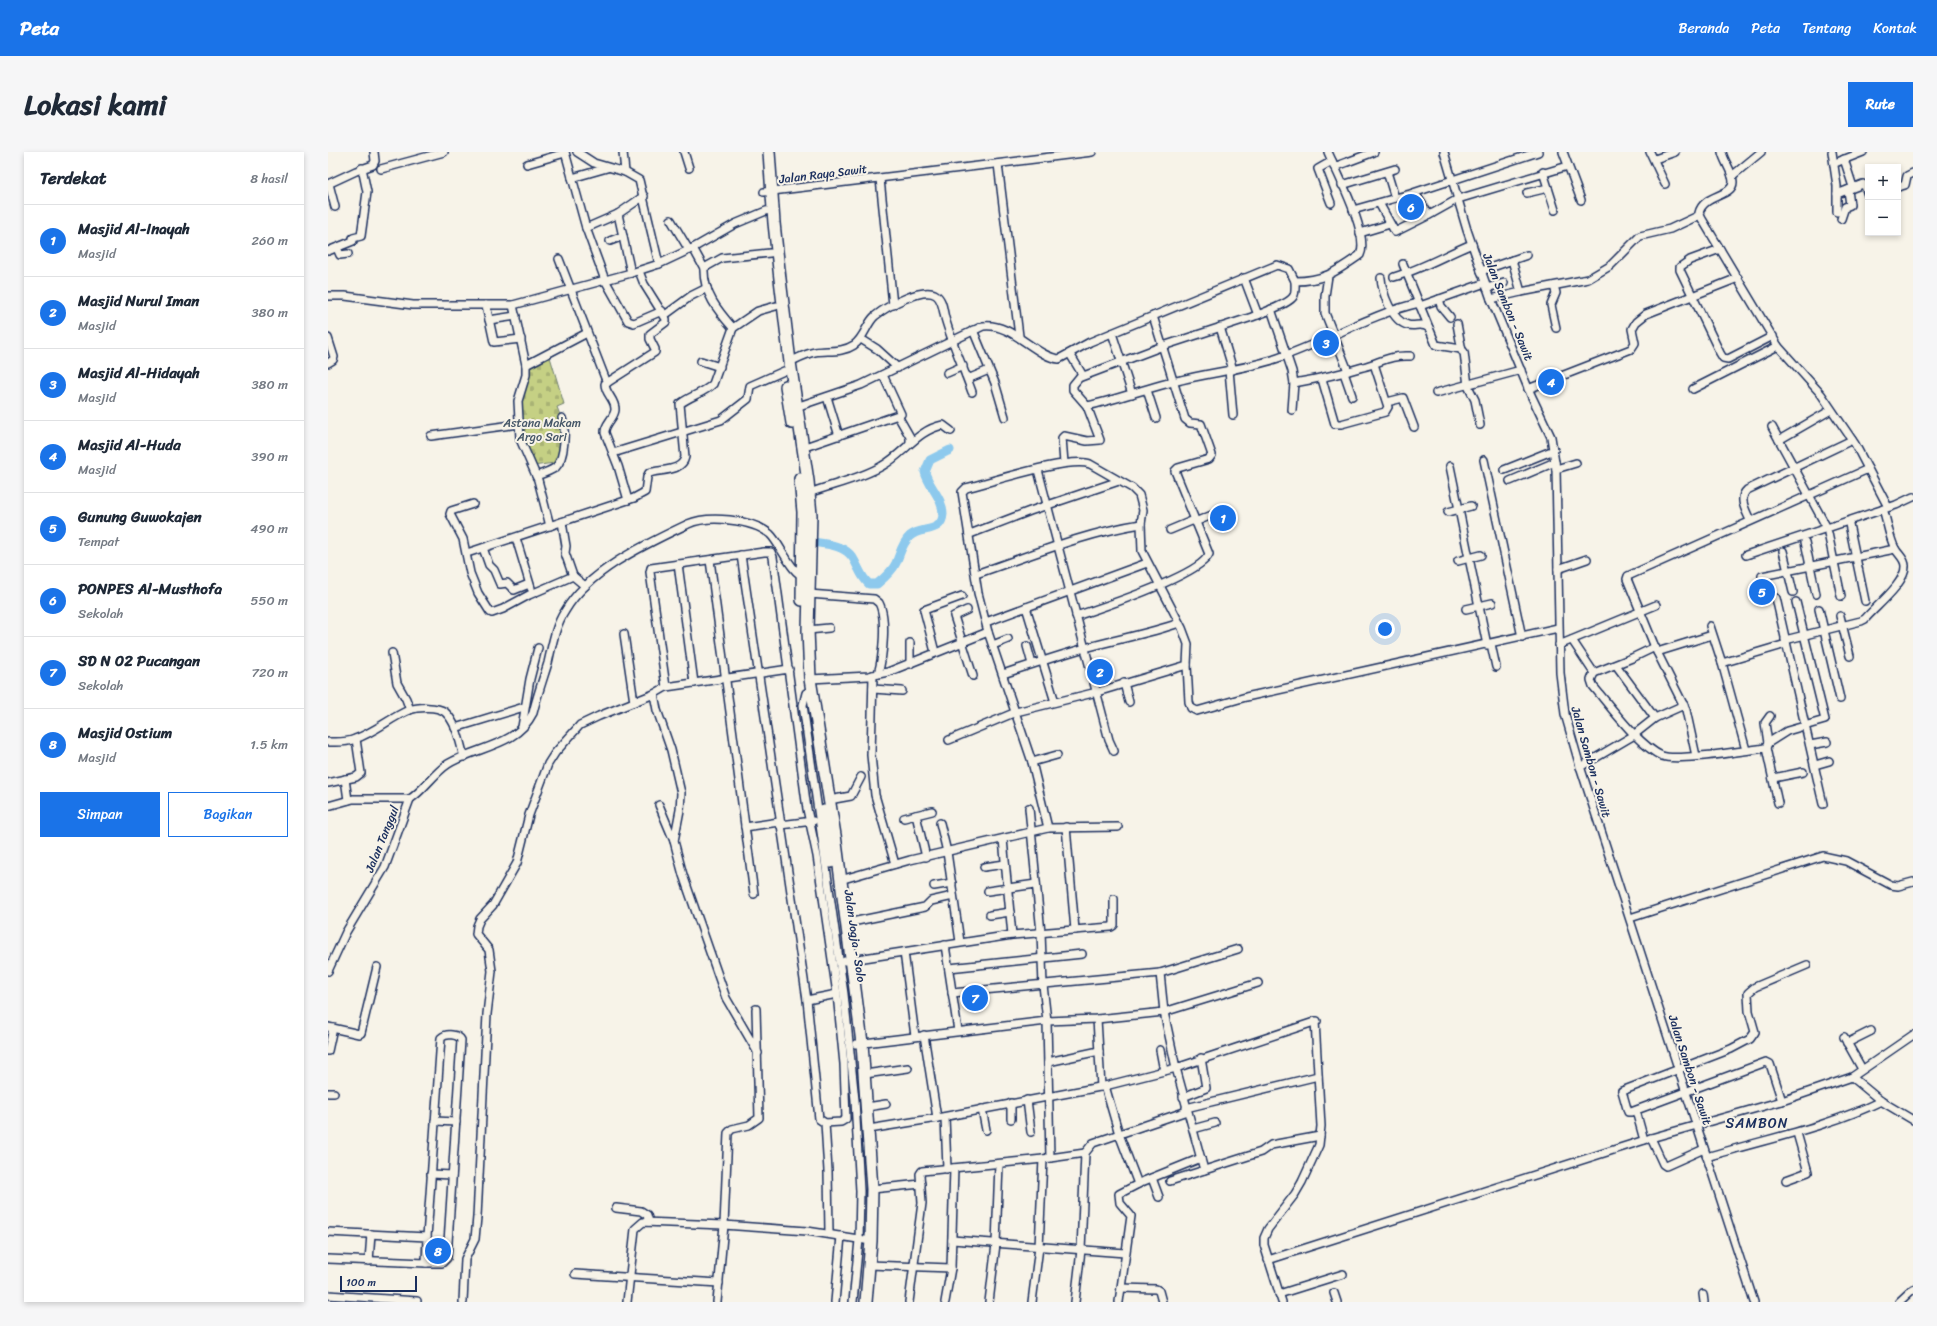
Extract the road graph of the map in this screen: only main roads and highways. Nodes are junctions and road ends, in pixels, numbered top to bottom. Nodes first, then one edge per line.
1 (761, 152) edge
2 (769, 152) edge
3 (768, 192) junction
4 (787, 367) junction
5 (793, 408) junction
6 (806, 576) junction
7 (825, 819) junction
8 (848, 960) junction
9 (859, 1043) junction
10 (865, 1241) junction
11 (859, 1302) edge
12 (866, 1302) edge

1 - 3 highway
2 - 3 highway
3 - 4 highway
3 - 4 highway
4 - 5 highway
5 - 6 highway
5 - 6 highway
6 - 7 highway, Jalan Jogja - Solo
6 - 7 highway, Jalan Jogja - Solo
7 - 8 highway, Jalan Jogja - Solo
7 - 8 highway, Jalan Jogja - Solo
8 - 9 highway, Jalan Jogja - Solo
9 - 10 highway, Jalan Jogja - Solo
9 - 10 highway, Jalan Jogja - Solo
10 - 11 highway, Jalan Jogja - Solo
10 - 12 highway, Jalan Jogja - Solo

